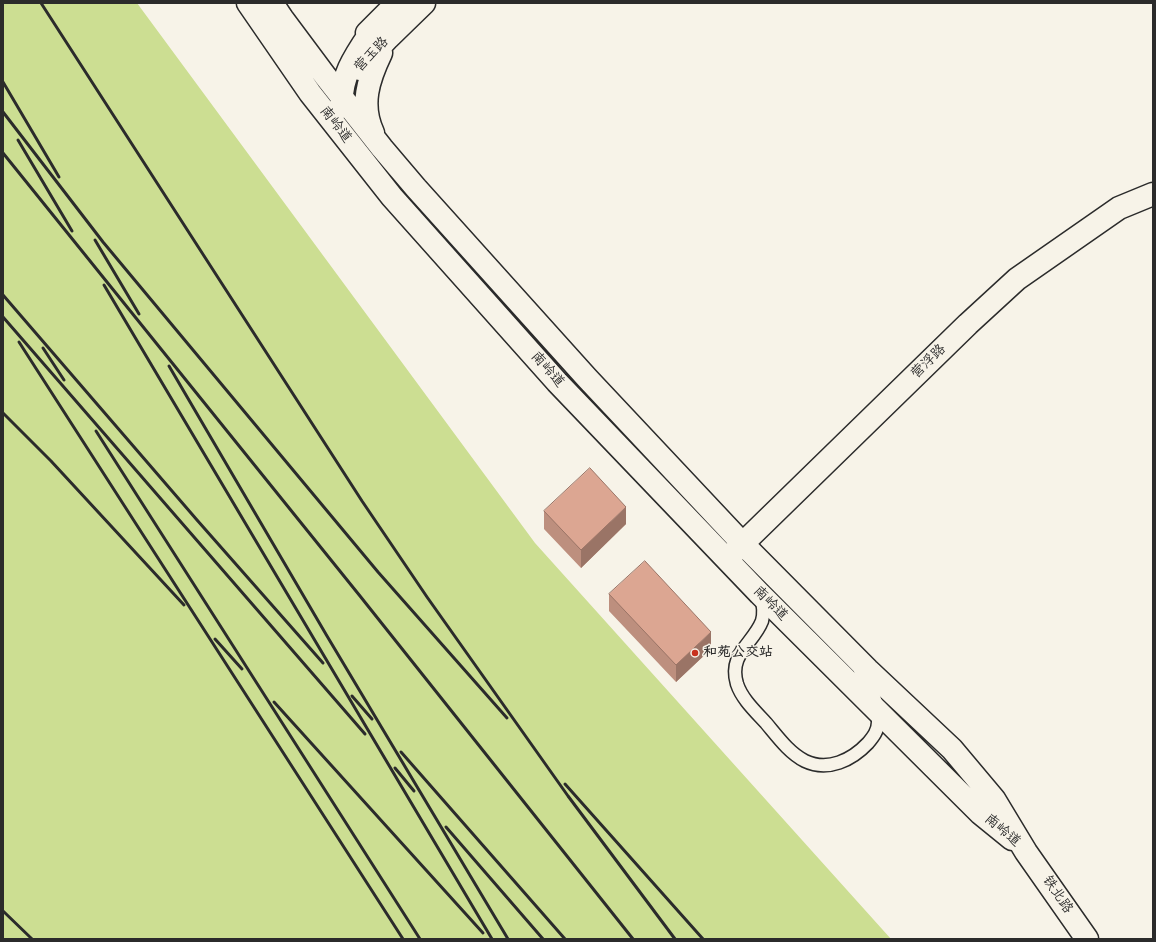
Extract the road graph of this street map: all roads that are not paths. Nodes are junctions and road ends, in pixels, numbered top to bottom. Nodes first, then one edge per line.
1 (248, 3) edge
2 (272, 3) edge
3 (397, 3) edge
4 (424, 3) edge
5 (383, 30) junction
6 (337, 88) junction
7 (315, 100) junction
8 (382, 148) junction
9 (363, 161) junction
10 (1153, 194) edge
11 (742, 543) junction
12 (726, 559) junction
13 (760, 594) junction
14 (843, 645) junction
15 (878, 712) junction
16 (1026, 852) junction
17 (1087, 939) edge

1 - 7 street, 南岭道
2 - 6 street, 南岭道
3 - 5 street, 营玉路
4 - 5 street, 营玉路
5 - 6 street, 营玉路
5 - 8 street
6 - 7 street, 营玉路
6 - 8 street, 南岭道
6 - 9 street
7 - 9 street, 南岭道
8 - 11 street, 南岭道
9 - 12 street, 南岭道
10 - 11 street, 营浮路
11 - 12 street, 营浮路
11 - 14 street, 南岭道
12 - 13 street, 南岭道
13 - 15 street, 南岭道
13 - 15 lane
14 - 15 lane
14 - 16 street, 南岭道
15 - 16 street, 南岭道
16 - 17 street, 铁北路

